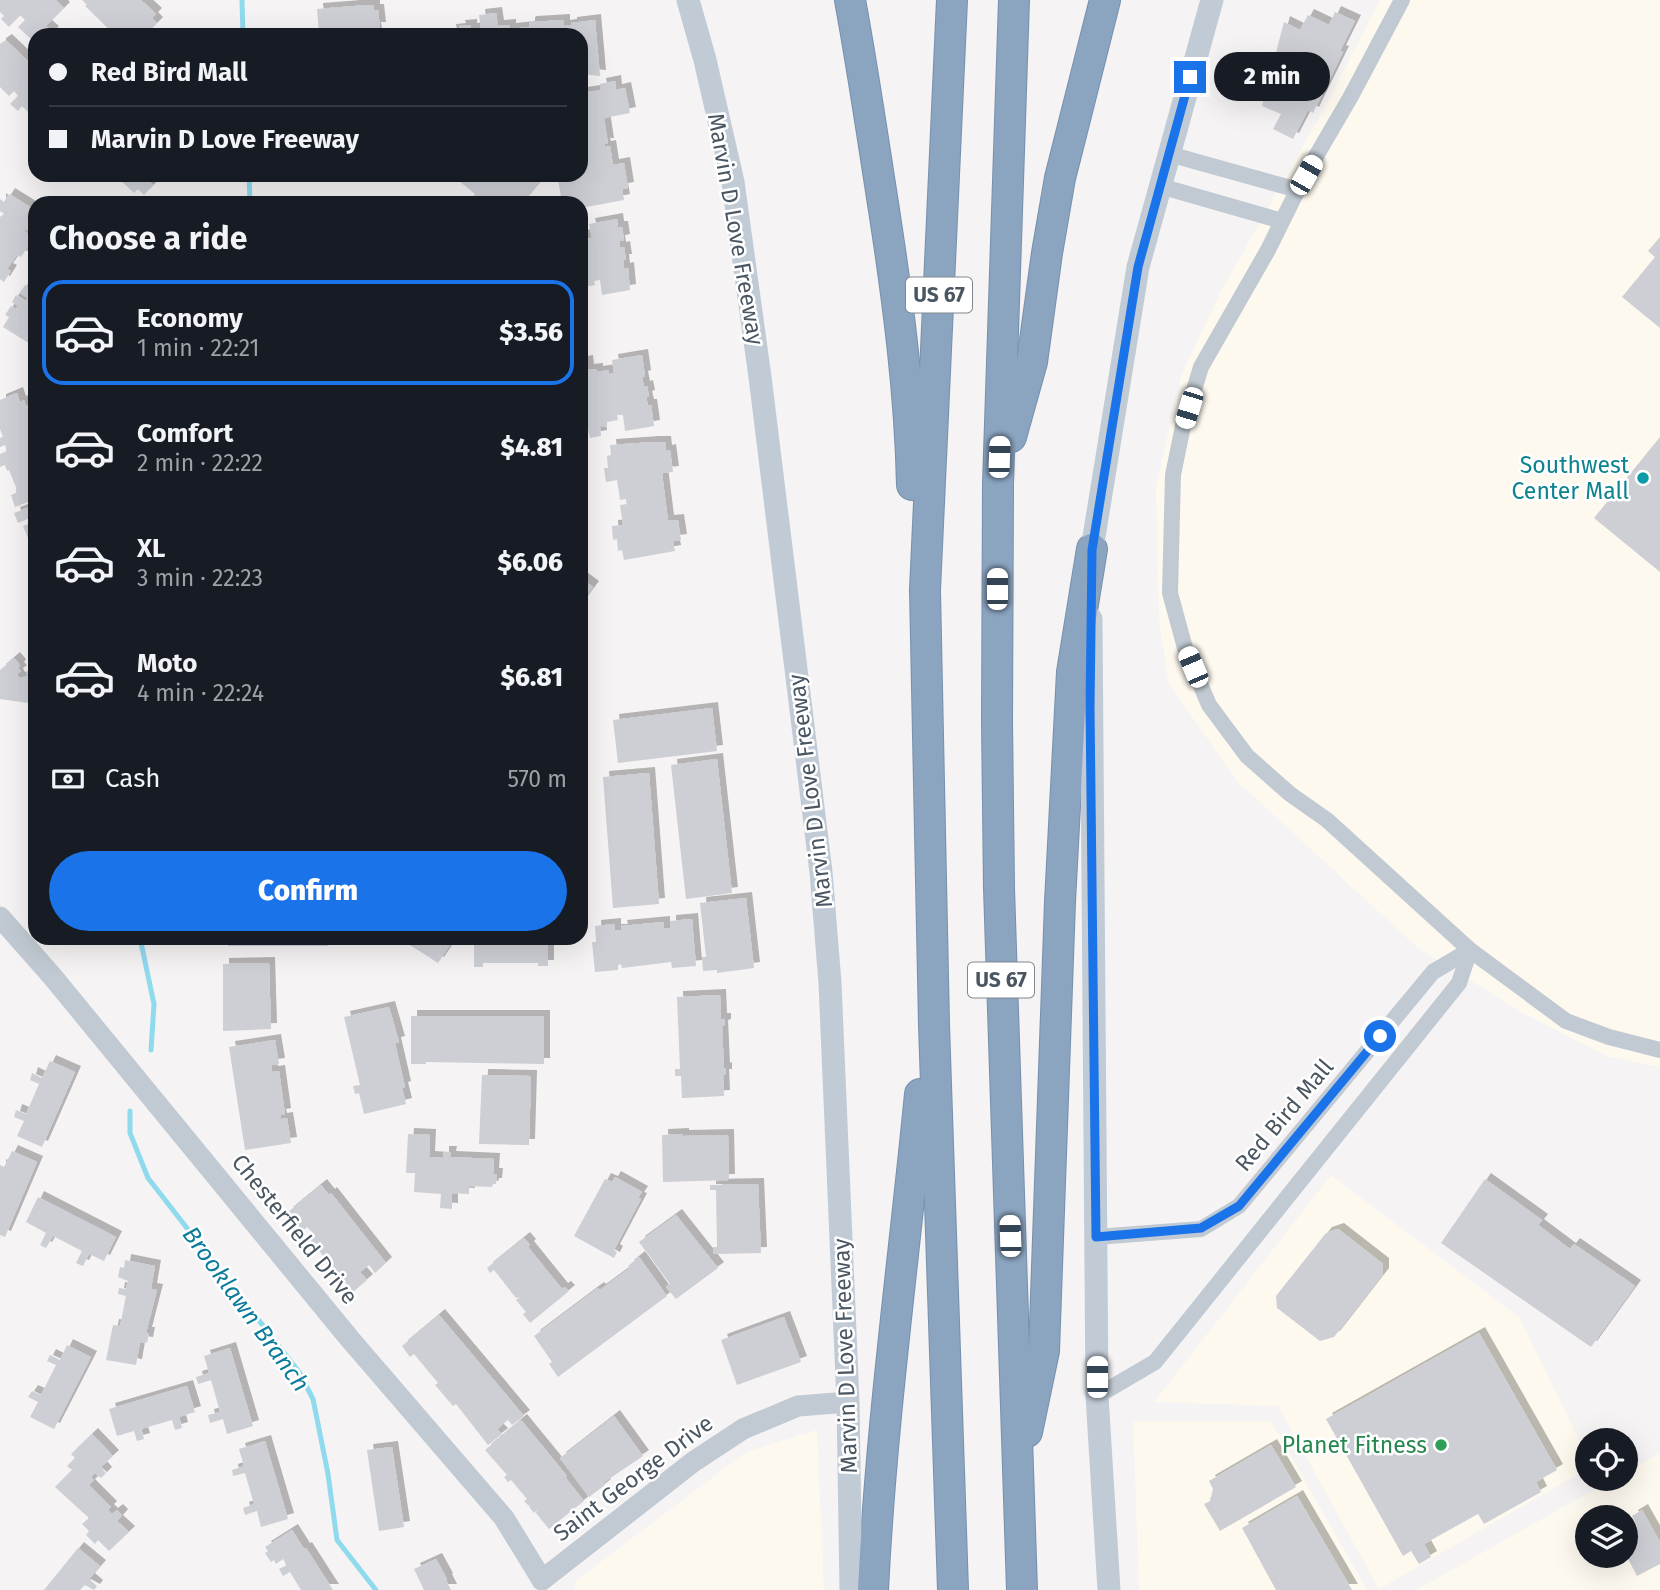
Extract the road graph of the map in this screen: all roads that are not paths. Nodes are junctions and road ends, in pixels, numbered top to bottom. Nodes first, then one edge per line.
1 (688, 0) edge
2 (850, 0) edge
3 (937, 0) edge
4 (952, 0) edge
5 (1014, 0) edge
6 (1105, 0) edge
7 (1212, 0) edge
8 (1402, 0) edge
9 (948, 98) junction
10 (1169, 154) junction
11 (1160, 186) junction
12 (1297, 190) junction
13 (1282, 221) junction
14 (998, 484) junction
15 (1092, 550) junction
16 (925, 590) junction
17 (0, 917) edge
18 (1470, 950) junction
19 (934, 1025) junction
20 (1660, 1050) edge
21 (1096, 1237) junction
22 (1097, 1396) junction
23 (848, 1402) junction
24 (1017, 1476) junction
25 (542, 1585) edge
26 (850, 1590) edge
27 (873, 1590) edge
28 (953, 1590) edge
29 (1021, 1590) edge
30 (1109, 1590) edge

1 - 23 main road, Marvin D Love Freeway
2 - 16 highway
3 - 9 highway
4 - 9 highway, US 67
5 - 14 highway, US 67
6 - 14 highway
7 - 10 main road
8 - 12 street
9 - 16 highway, US 67
10 - 11 main road
10 - 12 street
11 - 13 street
11 - 15 main road
12 - 13 street
13 - 18 street
14 - 24 highway, US 67
15 - 21 main road
15 - 24 highway
16 - 19 highway, US 67
17 - 25 street, Chesterfield Drive
18 - 20 street
18 - 21 street, Red Bird Mall
18 - 22 street
19 - 27 highway
19 - 28 highway, US 67
21 - 22 main road
22 - 30 main road
23 - 25 street, Saint George Drive
23 - 26 main road, Marvin D Love Freeway
24 - 29 highway, US 67

